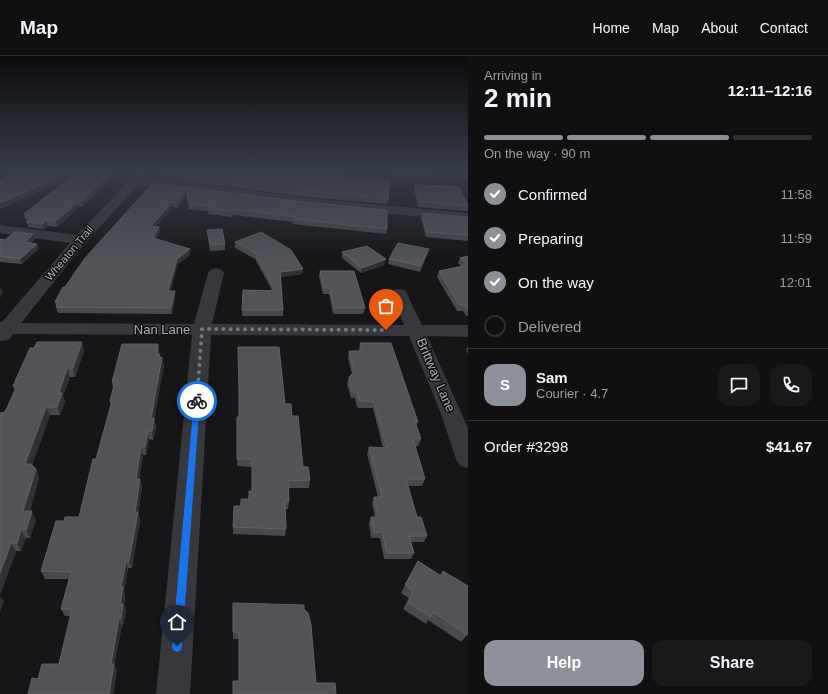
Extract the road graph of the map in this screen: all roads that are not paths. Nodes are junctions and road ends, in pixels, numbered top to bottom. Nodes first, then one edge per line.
1 (117, 201) edge
2 (297, 201) edge
3 (468, 217) edge
4 (0, 229) edge
5 (80, 240) junction
6 (216, 273) dead end
7 (399, 294) dead end
8 (202, 329) junction
9 (417, 331) junction
10 (468, 331) edge
11 (2, 332) edge
12 (468, 459) edge
13 (173, 694) edge

1 - 5 street, Wheaton Trail
2 - 3 street
4 - 5 street
5 - 11 street, Wheaton Trail
6 - 8 street
7 - 9 street, Brittway Lane
8 - 9 street, Nan Lane
8 - 11 street, Nan Lane
8 - 13 street
9 - 10 street, Nan Lane
9 - 12 street, Brittway Lane

